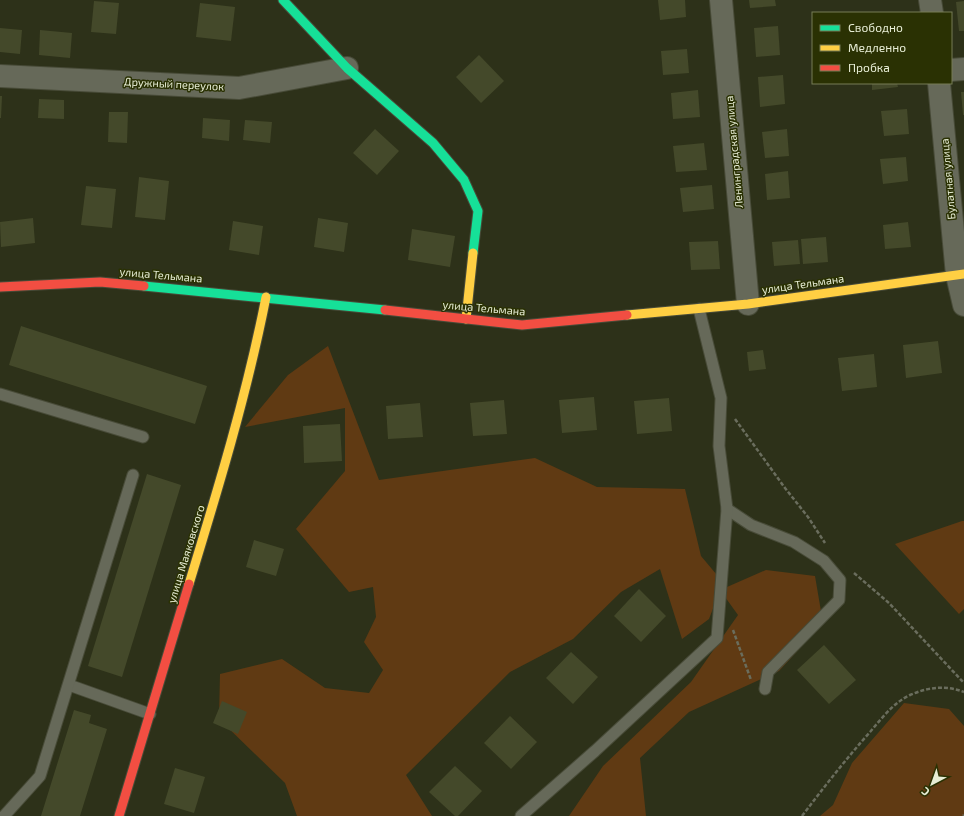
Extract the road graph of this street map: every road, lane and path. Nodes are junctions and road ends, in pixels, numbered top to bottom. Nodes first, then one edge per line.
1 (283, 0) edge
2 (721, 0) edge
3 (930, 0) edge
4 (932, 12) edge
5 (347, 68) junction
6 (964, 69) edge
7 (952, 70) edge
8 (0, 76) edge
9 (939, 84) edge
10 (961, 275) edge
11 (0, 287) edge
12 (266, 297) junction
13 (748, 304) junction
14 (964, 305) edge
15 (699, 309) junction
16 (466, 319) junction
17 (0, 394) edge
18 (721, 398) junction
19 (143, 437) dead end
20 (133, 475) dead end
21 (728, 509) junction
22 (828, 548) dead end
23 (849, 569) dead end
24 (720, 609) junction
25 (752, 683) dead end
26 (964, 683) edge
27 (69, 685) junction
28 (765, 689) dead end
29 (964, 692) edge
30 (150, 714) junction
31 (4, 816) edge
32 (119, 816) edge
33 (521, 816) edge
34 (802, 816) edge

1 - 5 street
2 - 13 street, Ленинградская улица
3 - 4 street
5 - 8 street, Дружный переулок
5 - 16 street
6 - 7 street
9 - 10 street, Булатная улица
10 - 13 street, улица Тельмана
10 - 14 street, Булатная улица
11 - 12 street, улица Тельмана
12 - 16 street, улица Тельмана
12 - 30 street, улица Маяковского
13 - 15 street, улица Тельмана
15 - 16 street, улица Тельмана
15 - 18 lane
17 - 19 lane
18 - 21 lane
18 - 22 path
20 - 27 lane
21 - 24 lane
21 - 28 lane
23 - 26 path
24 - 25 path
24 - 33 lane
27 - 30 lane
27 - 31 lane
29 - 34 path
30 - 32 street, улица Маяковского

